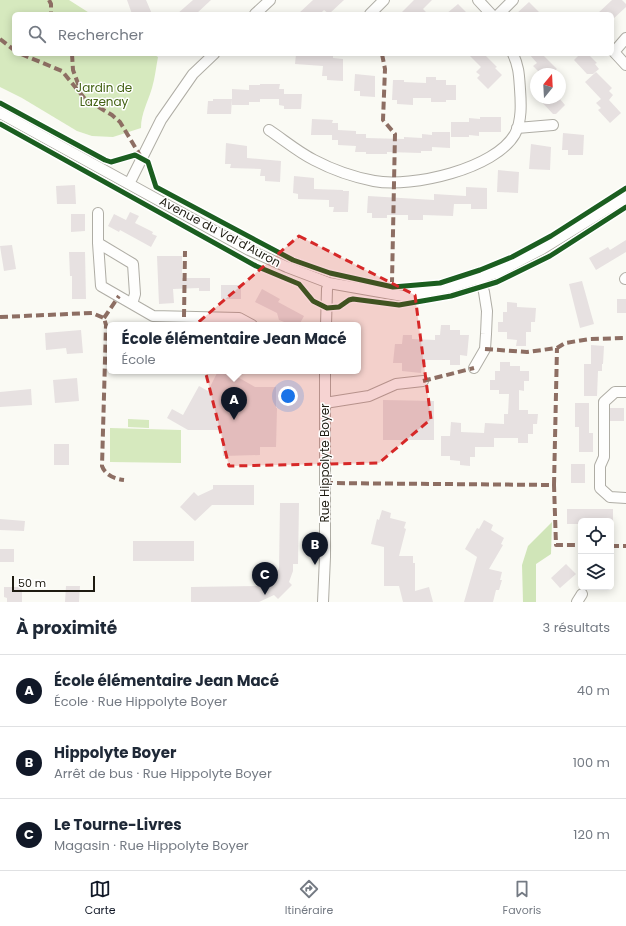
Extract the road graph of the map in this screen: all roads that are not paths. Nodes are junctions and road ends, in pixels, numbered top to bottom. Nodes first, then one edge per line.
1 (270, 0) edge
2 (384, 0) edge
3 (478, 0) edge
4 (513, 0) edge
5 (257, 12) edge
6 (372, 12) edge
7 (489, 12) edge
8 (501, 12) edge
9 (626, 38) edge
10 (212, 56) edge
11 (514, 56) edge
12 (626, 65) edge
13 (0, 113) edge
14 (553, 125) dead end
15 (517, 128) junction
16 (269, 130) dead end
17 (129, 184) junction
18 (626, 197) edge
19 (98, 213) dead end
20 (98, 243) junction
21 (480, 278) junction
22 (329, 283) junction
23 (132, 304) junction
24 (246, 322) edge
25 (326, 322) edge
26 (474, 368) dead end
27 (325, 374) edge
28 (423, 381) dead end
29 (626, 392) edge
30 (325, 403) junction
31 (626, 498) edge
32 (323, 602) edge

1 - 5 street
2 - 6 street
3 - 7 street
4 - 8 street
9 - 12 street
10 - 17 street
11 - 15 street
13 - 17 street, Avenue du Val d'Auron
14 - 15 street
15 - 16 street
17 - 22 street, Avenue du Val d'Auron
18 - 21 street, Avenue du Val d'Auron
19 - 20 street
20 - 23 street
20 - 23 street
21 - 22 street, Avenue du Val d'Auron
21 - 26 street
22 - 25 street
23 - 24 street
27 - 30 street, Rue Hippolyte Boyer
28 - 30 street
29 - 31 street
30 - 32 street, Rue Hippolyte Boyer

